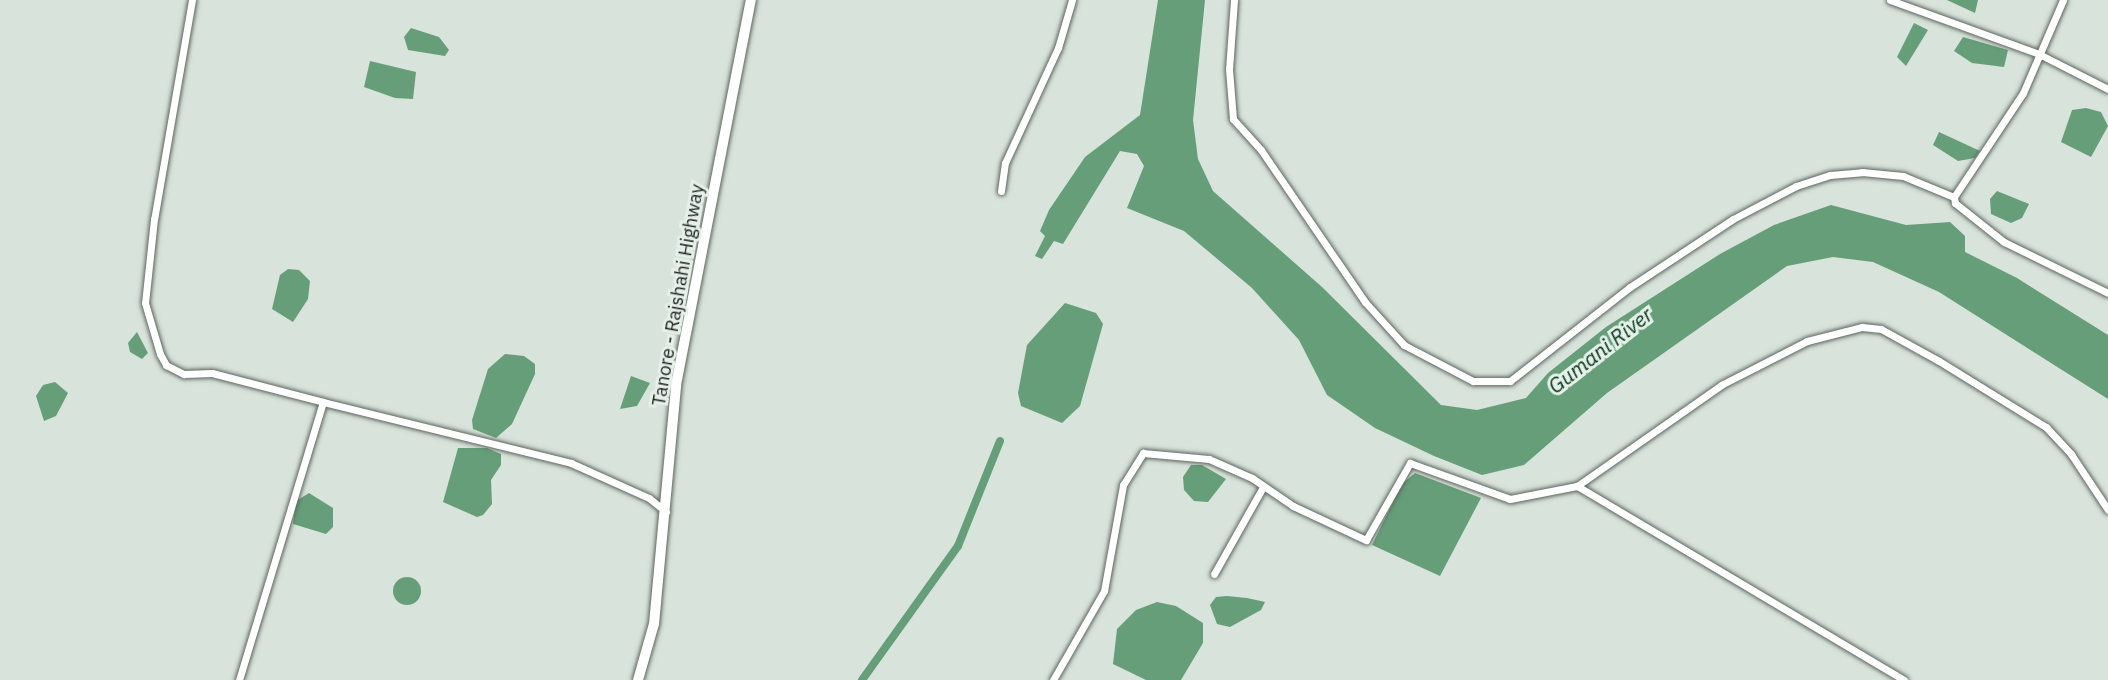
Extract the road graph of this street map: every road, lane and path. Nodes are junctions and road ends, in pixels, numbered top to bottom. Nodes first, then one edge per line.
1 (192, 0) edge
2 (751, 0) edge
3 (1072, 0) edge
4 (1234, 0) edge
5 (1890, 0) edge
6 (2063, 0) edge
7 (2039, 54) junction
8 (2108, 89) edge
9 (1001, 191) dead end
10 (1954, 197) junction
11 (2108, 293) edge
12 (323, 402) junction
13 (1577, 486) junction
14 (1263, 487) junction
15 (2108, 510) edge
16 (666, 512) junction
17 (1214, 575) dead end
18 (239, 680) edge
19 (638, 680) edge
20 (1053, 680) edge
21 (1904, 680) edge

1 - 12 street
2 - 16 main road, Tanore - Rajshahi Highway
3 - 9 street
4 - 10 street
5 - 7 street
6 - 7 street
7 - 8 street
7 - 10 street
10 - 11 street
12 - 16 street
12 - 18 street
13 - 14 street
13 - 15 street
13 - 21 street
14 - 17 street
14 - 20 street
16 - 19 main road, Tanore - Rajshahi Highway

